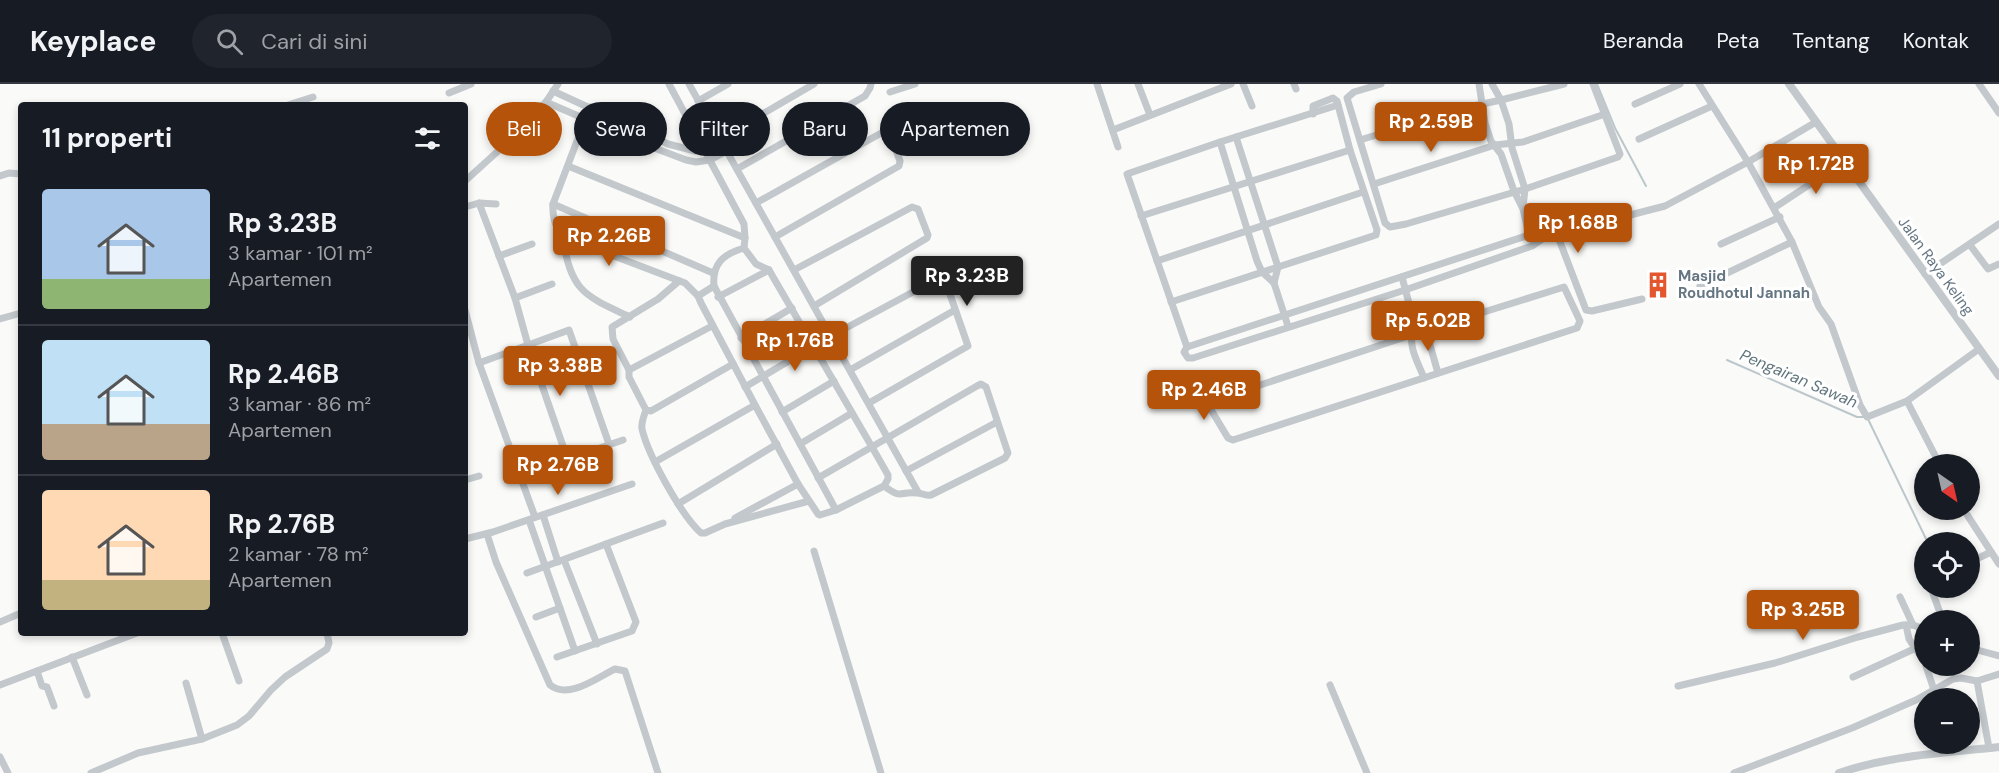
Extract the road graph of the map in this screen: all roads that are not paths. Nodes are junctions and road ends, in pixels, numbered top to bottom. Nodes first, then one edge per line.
1 (471, 84) edge
2 (558, 84) edge
3 (669, 84) edge
4 (689, 84) edge
5 (728, 84) edge
6 (814, 84) edge
7 (871, 84) edge
8 (915, 84) edge
9 (1106, 84) edge
10 (1138, 84) edge
11 (1231, 84) edge
12 (1243, 84) edge
13 (1381, 84) edge
14 (1479, 84) edge
15 (1492, 84) edge
16 (1564, 84) edge
17 (1593, 84) edge
18 (1680, 84) edge
19 (1700, 84) edge
20 (1789, 84) edge
21 (1979, 84) edge
22 (1097, 86) edge
23 (553, 91) junction
24 (890, 92) dead end
25 (449, 93) dead end
26 (313, 97) dead end
27 (698, 100) joint
28 (1501, 100) junction
29 (297, 102) edge
30 (546, 102) edge
31 (577, 102) edge
32 (679, 102) edge
33 (1635, 104) dead end
34 (1480, 105) junction
35 (1252, 106) dead end
36 (1712, 106) junction
37 (770, 110) edge
38 (1999, 112) edge
39 (1605, 114) junction
40 (1150, 116) junction
41 (1816, 122) junction
42 (1113, 129) junction
43 (1236, 137) junction
44 (1639, 139) dead end
45 (1360, 140) junction
46 (1220, 142) junction
47 (1512, 143) junction
48 (1495, 145) junction
49 (1119, 147) dead end
50 (574, 149) edge
51 (1350, 150) junction
52 (667, 152) edge
53 (493, 156) edge
54 (708, 156) edge
55 (717, 156) edge
56 (730, 156) edge
57 (710, 160) junction
58 (1845, 161) junction
59 (1748, 162) junction
60 (568, 166) junction
61 (737, 168) junction
62 (18, 174) edge
63 (0, 176) edge
64 (468, 178) edge
65 (1252, 181) junction
66 (1374, 184) junction
67 (1234, 186) junction
68 (1524, 189) junction
69 (1514, 191) junction
70 (1364, 192) junction
71 (479, 202) junction
72 (756, 203) junction
73 (496, 204) dead end
74 (553, 204) junction
75 (468, 206) edge
76 (1774, 208) junction
77 (1523, 209) junction
78 (1141, 216) junction
79 (1780, 217) junction
80 (1266, 224) junction
81 (1999, 224) edge
82 (1247, 230) junction
83 (1557, 234) junction
84 (1529, 235) junction
85 (562, 236) junction
86 (775, 237) junction
87 (1545, 237) junction
88 (745, 238) junction
89 (1792, 242) junction
90 (532, 244) dead end
91 (1721, 244) dead end
92 (1970, 245) junction
93 (1532, 246) junction
94 (744, 248) junction
95 (499, 256) junction
96 (1158, 261) junction
97 (1999, 264) edge
98 (1278, 267) junction
99 (769, 270) junction
100 (794, 270) junction
101 (1262, 272) junction
102 (713, 273) junction
103 (1925, 274) junction
104 (1402, 277) junction
105 (679, 281) junction
106 (1274, 283) junction
107 (552, 284) dead end
108 (714, 286) junction
109 (1700, 286) dead end
110 (1405, 290) junction
111 (698, 297) junction
112 (718, 297) junction
113 (515, 298) junction
114 (1642, 298) dead end
115 (1171, 302) junction
116 (814, 306) junction
117 (792, 308) junction
118 (955, 310) junction
119 (18, 314) edge
120 (1285, 314) junction
121 (630, 317) junction
122 (0, 319) edge
123 (468, 321) edge
124 (712, 326) junction
125 (1288, 326) junction
126 (1415, 326) junction
127 (1423, 331) junction
128 (831, 336) junction
129 (1410, 336) junction
130 (741, 338) junction
131 (528, 345) junction
132 (814, 347) junction
133 (1187, 347) junction
134 (1979, 349) junction
135 (479, 363) junction
136 (733, 364) junction
137 (629, 370) junction
138 (850, 370) junction
139 (1438, 373) junction
140 (1999, 376) edge
141 (763, 377) junction
142 (1424, 378) junction
143 (834, 381) junction
144 (745, 387) junction
145 (1907, 400) junction
146 (869, 403) junction
147 (755, 405) junction
148 (646, 410) junction
149 (782, 412) junction
150 (852, 413) junction
151 (997, 422) junction
152 (887, 437) junction
153 (623, 440) dead end
154 (609, 444) junction
155 (777, 444) junction
156 (800, 444) junction
157 (872, 447) junction
158 (1934, 454) edge
159 (568, 459) junction
160 (656, 462) junction
161 (906, 471) junction
162 (573, 475) dead end
163 (479, 476) dead end
164 (818, 478) junction
165 (468, 479) edge
166 (632, 484) dead end
167 (798, 484) junction
168 (884, 486) junction
169 (918, 492) junction
170 (809, 501) junction
171 (678, 504) junction
172 (836, 510) junction
173 (536, 517) junction
174 (1970, 520) edge
175 (663, 523) dead end
176 (725, 524) junction
177 (487, 534) junction
178 (468, 538) edge
179 (606, 544) junction
180 (814, 551) dead end
181 (1991, 552) junction
182 (1980, 557) edge
183 (561, 561) junction
184 (1999, 564) edge
185 (545, 567) junction
186 (527, 573) dead end
187 (1900, 597) dead end
188 (560, 608) junction
189 (18, 614) edge
190 (536, 617) dead end
191 (0, 622) edge
192 (1909, 627) junction
193 (1914, 628) edge
194 (129, 636) edge
195 (223, 636) edge
196 (328, 636) edge
197 (597, 644) junction
198 (1914, 645) edge
199 (1914, 649) edge
200 (575, 651) junction
201 (1980, 651) edge
202 (1999, 656) edge
203 (72, 657) junction
204 (557, 657) dead end
205 (37, 671) junction
206 (1999, 674) edge
207 (1853, 676) dead end
208 (1929, 676) edge
209 (238, 681) dead end
210 (1977, 681) junction
211 (186, 683) dead end
212 (0, 685) edge
213 (1330, 685) dead end
214 (1678, 686) dead end
215 (1932, 687) junction
216 (87, 695) dead end
217 (54, 706) dead end
218 (202, 739) junction
219 (1994, 748) edge
220 (0, 758) edge
221 (8, 773) edge
222 (91, 773) edge
223 (658, 773) edge
224 (881, 773) edge
225 (1367, 773) edge
226 (1734, 773) edge
227 (1839, 773) edge

1 - 25 street
2 - 23 street
3 - 32 street
4 - 27 street
5 - 27 street
6 - 37 street
7 - 61 street
8 - 24 street
9 - 22 street
10 - 40 street
11 - 40 street
12 - 35 street
13 - 45 street
14 - 34 street
15 - 28 street
16 - 28 street
17 - 39 street
18 - 33 street
19 - 36 street
20 - 41 street, Jalan Raya Keling
21 - 38 street
22 - 42 street
23 - 30 street
23 - 31 street
26 - 29 street
28 - 34 street
28 - 47 street
34 - 45 street
34 - 48 street
36 - 44 street
36 - 59 street
39 - 47 street
39 - 68 street
40 - 42 street
41 - 58 street, Jalan Raya Keling
41 - 59 street
42 - 49 street
43 - 46 street
43 - 51 street
43 - 65 street
45 - 66 street
46 - 67 street
46 - 78 street
47 - 48 street
47 - 68 street
48 - 66 street
48 - 69 street
50 - 60 street
51 - 65 street
51 - 70 street
52 - 57 street
53 - 64 street
54 - 57 street
55 - 57 street
56 - 61 street
57 - 88 street
58 - 76 street
58 - 103 street, Jalan Raya Keling
59 - 76 street
59 - 83 street
60 - 74 street
60 - 88 street
61 - 72 street
62 - 63 street
65 - 67 street
65 - 80 street
66 - 69 street
67 - 78 street
67 - 82 street
68 - 69 street
68 - 77 street
69 - 77 street
70 - 80 street
70 - 98 street
71 - 73 street
71 - 75 street
71 - 95 street
72 - 86 street
72 - 86 street
74 - 85 street
74 - 102 street
76 - 79 street
77 - 84 street
78 - 96 street
79 - 89 street
79 - 91 street
80 - 82 street
80 - 98 street
81 - 92 street
82 - 96 street
82 - 101 street
83 - 87 street
83 - 114 street
84 - 87 street
84 - 93 street
84 - 104 street
85 - 105 street
85 - 121 street
86 - 100 street
87 - 93 street
88 - 94 street
89 - 109 street
89 - 145 street
90 - 95 street
92 - 97 street
92 - 103 street
93 - 110 street
94 - 99 street
94 - 102 street
95 - 113 street
96 - 115 street
98 - 101 street
98 - 106 street
99 - 112 street
99 - 117 street
100 - 116 street
100 - 116 street
101 - 106 street
101 - 115 street
102 - 108 street
103 - 134 street, Jalan Raya Keling
104 - 110 street
104 - 120 street
105 - 111 street
105 - 121 street
106 - 120 street
107 - 113 street
108 - 111 street
108 - 112 street
110 - 125 street
110 - 126 street
111 - 124 street
112 - 130 street
113 - 131 street
115 - 133 street
116 - 128 street
117 - 130 street
117 - 132 street
118 - 128 street
118 - 138 street
118 - 146 street
119 - 122 street
120 - 125 street
120 - 133 street
121 - 137 street
123 - 135 street
124 - 136 street
124 - 137 street
125 - 133 street
126 - 127 street
126 - 129 street
127 - 129 street
127 - 139 street
127 - 139 street
128 - 132 street
128 - 138 street
129 - 142 street
129 - 142 street
130 - 141 street
131 - 135 street
131 - 154 street
131 - 159 street
132 - 141 street
132 - 143 street
134 - 140 street, Jalan Raya Keling
134 - 145 street
135 - 173 street
136 - 144 street
136 - 148 street
137 - 148 street
138 - 146 street
139 - 142 street
141 - 144 street
141 - 149 street
143 - 149 street
143 - 150 street
144 - 147 street
145 - 158 street
146 - 152 street
147 - 155 street
147 - 160 street
148 - 160 street
149 - 156 street
150 - 156 street
150 - 157 street
151 - 152 street
151 - 161 street
151 - 169 street
152 - 157 street
152 - 161 street
153 - 154 street
154 - 159 street
155 - 167 street
155 - 171 street
156 - 164 street
157 - 164 street
157 - 168 street
159 - 162 street
160 - 171 street
161 - 169 street
163 - 165 street
164 - 172 street
166 - 173 street
167 - 170 street
167 - 176 street
168 - 169 street
168 - 172 street
170 - 172 street
170 - 176 street
171 - 176 street
173 - 177 street
173 - 183 street
173 - 185 street
174 - 181 street
175 - 179 street
177 - 178 street
177 - 223 street
179 - 183 street
179 - 197 street
180 - 224 street
181 - 182 street
181 - 184 street
183 - 185 street
183 - 197 street
185 - 186 street
185 - 188 street
187 - 192 street
188 - 190 street
188 - 200 street
189 - 191 street
192 - 193 street
192 - 198 street
192 - 214 street
194 - 203 street
195 - 209 street
196 - 218 street
197 - 200 street
199 - 207 street
200 - 204 street
201 - 202 street
203 - 205 street
203 - 216 street
205 - 212 street
205 - 217 street
206 - 210 street
208 - 215 street
210 - 215 street
210 - 219 street
211 - 218 street
213 - 225 street
215 - 226 street
218 - 222 street
219 - 227 street
220 - 221 street

